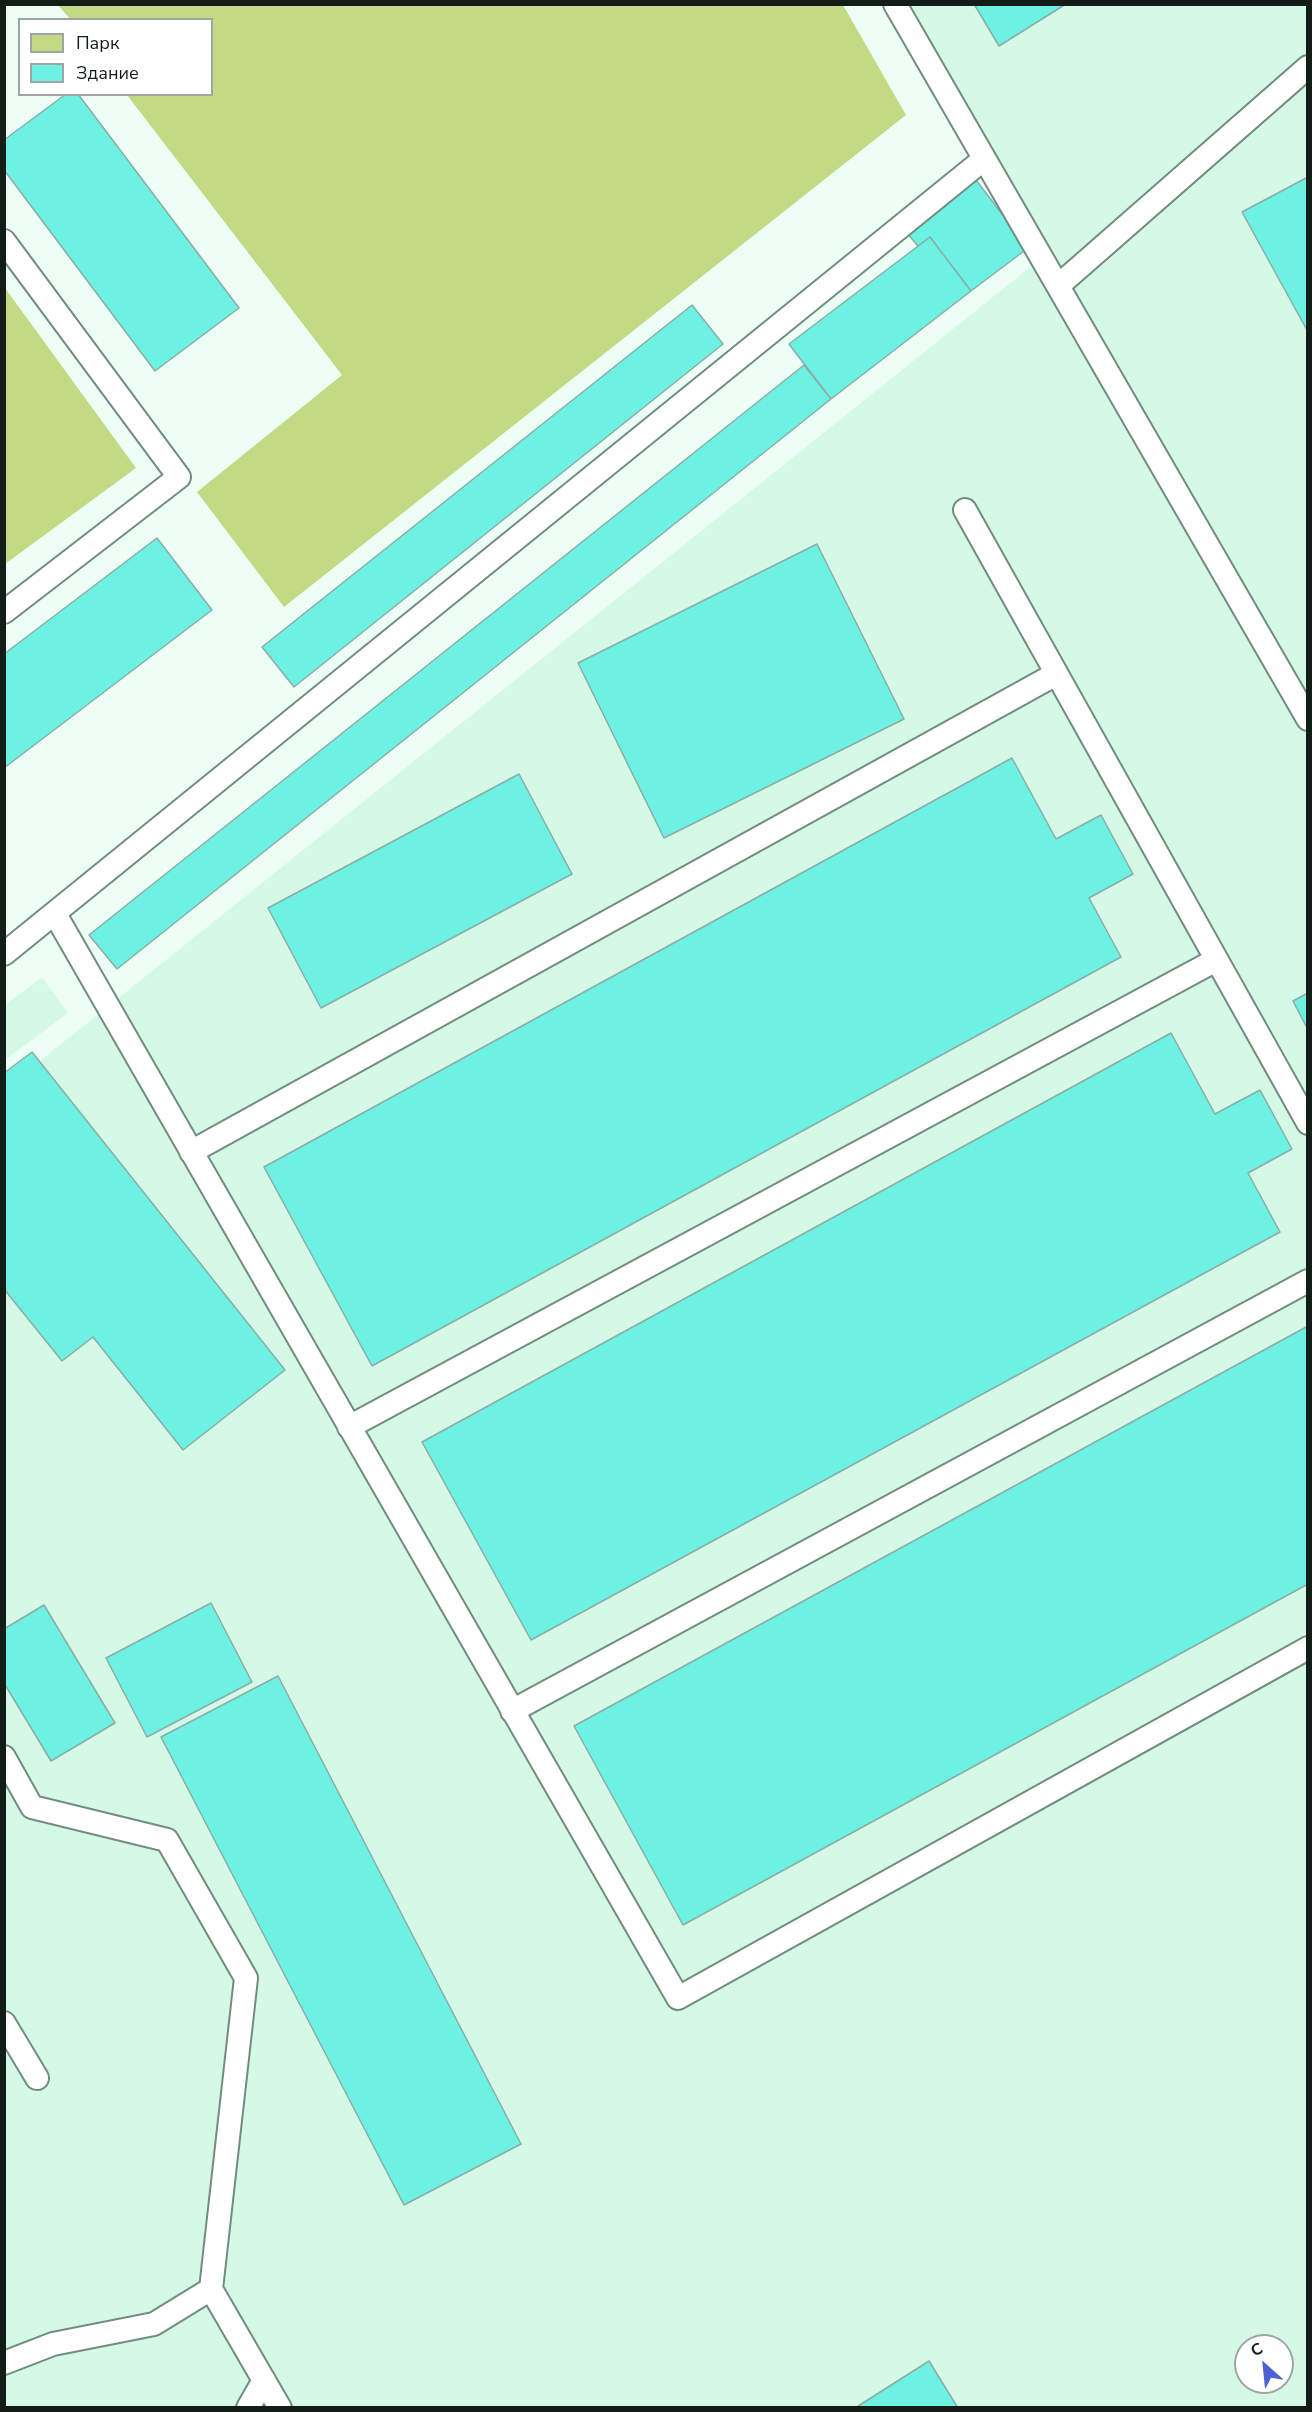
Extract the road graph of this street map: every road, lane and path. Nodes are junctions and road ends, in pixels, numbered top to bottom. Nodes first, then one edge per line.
1 (895, 4) edge
2 (1308, 67) edge
3 (984, 159) junction
4 (4, 241) edge
5 (1058, 286) junction
6 (965, 510) dead end
7 (4, 612) edge
8 (1056, 674) junction
9 (1308, 719) edge
10 (55, 914) junction
11 (4, 954) edge
12 (1216, 960) junction
13 (1308, 1123) edge
14 (191, 1152) junction
15 (1308, 1281) edge
16 (349, 1427) junction
17 (1308, 1648) edge
18 (512, 1711) junction
19 (4, 1757) edge
20 (4, 2024) edge
21 (37, 2078) dead end
22 (211, 2289) junction
23 (4, 2364) edge
24 (264, 2380) junction
25 (248, 2408) edge
26 (280, 2408) edge

1 - 3 lane
2 - 5 lane
3 - 5 lane
3 - 10 lane
4 - 7 lane
5 - 9 lane
6 - 8 lane
8 - 12 lane
8 - 14 lane
10 - 11 lane
10 - 14 lane
12 - 13 lane
12 - 16 lane
14 - 16 lane
15 - 18 lane
16 - 18 lane
17 - 18 lane
19 - 22 lane
20 - 21 lane
22 - 23 lane
22 - 24 lane
24 - 25 lane
24 - 26 lane

